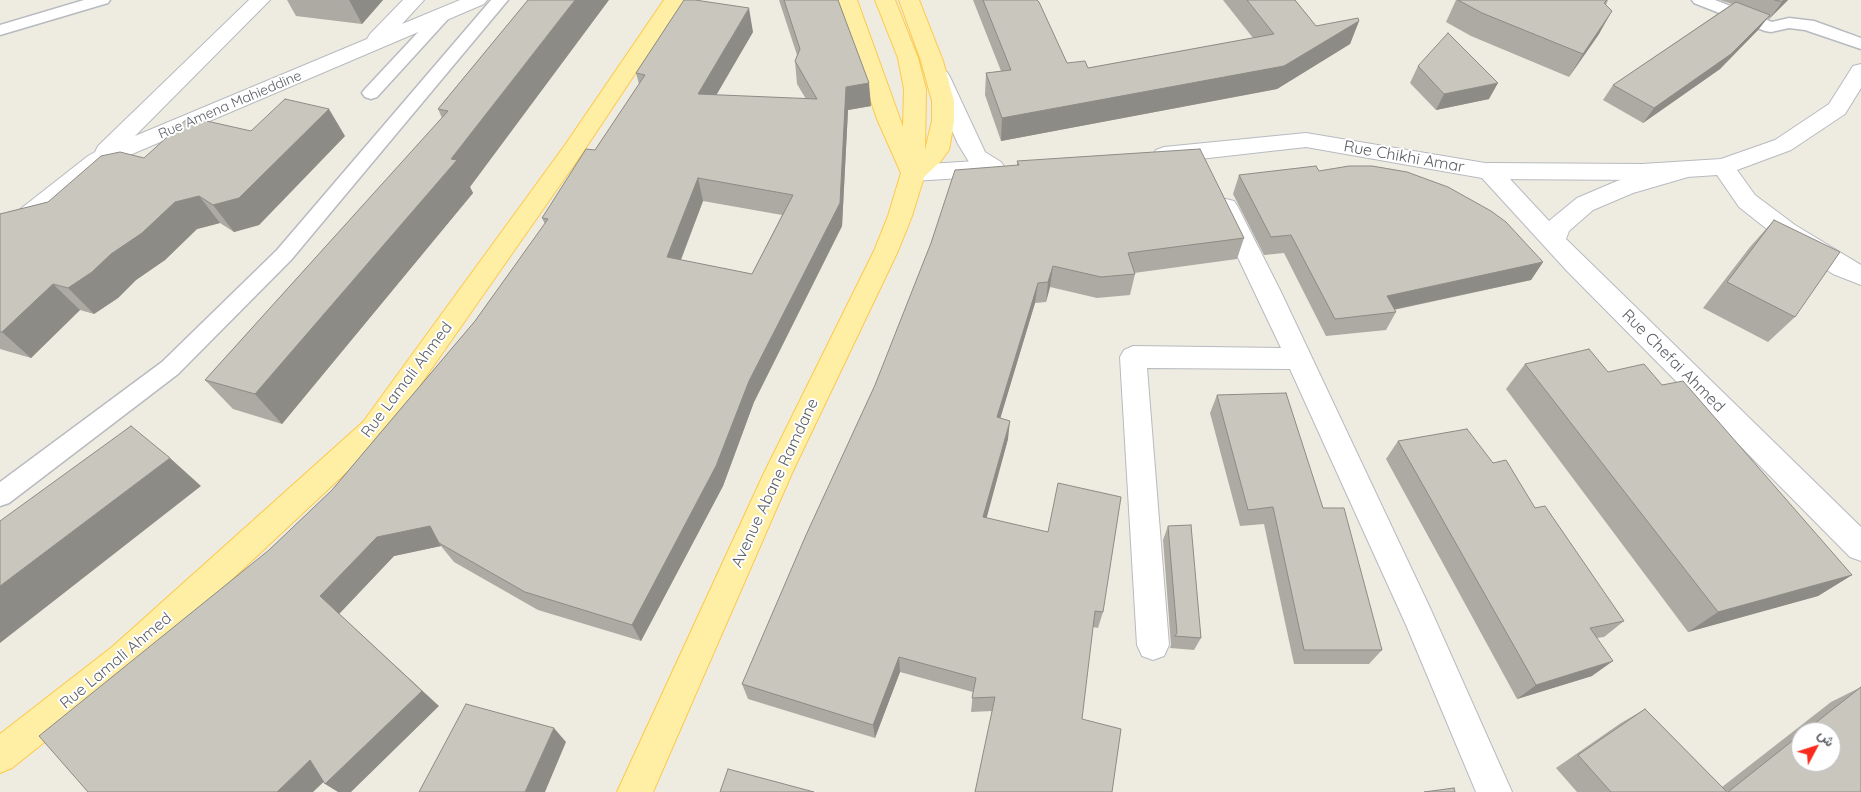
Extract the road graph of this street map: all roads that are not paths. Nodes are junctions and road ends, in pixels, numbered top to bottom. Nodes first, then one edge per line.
1 (102, 0) edge
2 (260, 0) edge
3 (414, 0) edge
4 (477, 0) edge
5 (500, 0) edge
6 (674, 0) edge
7 (847, 0) edge
8 (885, 0) edge
9 (909, 0) edge
10 (1700, 0) edge
11 (443, 15) junction
12 (0, 30) edge
13 (1861, 44) edge
14 (370, 47) junction
15 (932, 61) junction
16 (1861, 71) edge
17 (371, 93) dead end
18 (1199, 152) junction
19 (1140, 157) edge
20 (96, 161) junction
21 (1723, 167) junction
22 (1489, 171) junction
23 (1680, 171) junction
24 (914, 173) junction
25 (0, 238) edge
26 (1553, 241) junction
27 (1861, 276) edge
28 (1299, 359) junction
29 (0, 496) edge
30 (1826, 514) junction
31 (1861, 534) edge
32 (1861, 547) edge
33 (1153, 645) dead end
34 (0, 756) edge
35 (635, 792) edge
36 (1494, 792) edge

1 - 12 lane
2 - 20 street
3 - 14 street
4 - 11 street, Rue Amena Mahieddine
5 - 29 lane
6 - 34 main road, Rue Lamali Ahmed
7 - 24 main road
8 - 24 main road, Avenue Abane Ramdane
9 - 15 main road, Avenue Abane Ramdane
10 - 13 lane
11 - 14 street, Rue Amena Mahieddine
11 - 17 lane
14 - 20 street, Rue Amena Mahieddine
15 - 24 main road, Avenue Abane Ramdane
15 - 24 street
16 - 21 street, Rue Chikhi Amar
18 - 19 street, Rue Chikhi Amar
18 - 22 street, Rue Chikhi Amar
18 - 28 street
20 - 25 street, Rue Amena Mahieddine
21 - 23 street, Rue Chikhi Amar
21 - 27 street
22 - 23 street, Rue Chikhi Amar
22 - 26 street, Rue Chefai Ahmed
23 - 26 street
24 - 35 main road, Avenue Abane Ramdane
26 - 30 street, Rue Chefai Ahmed
28 - 33 street
28 - 36 street
30 - 31 street
30 - 32 street, Rue Chefai Ahmed

